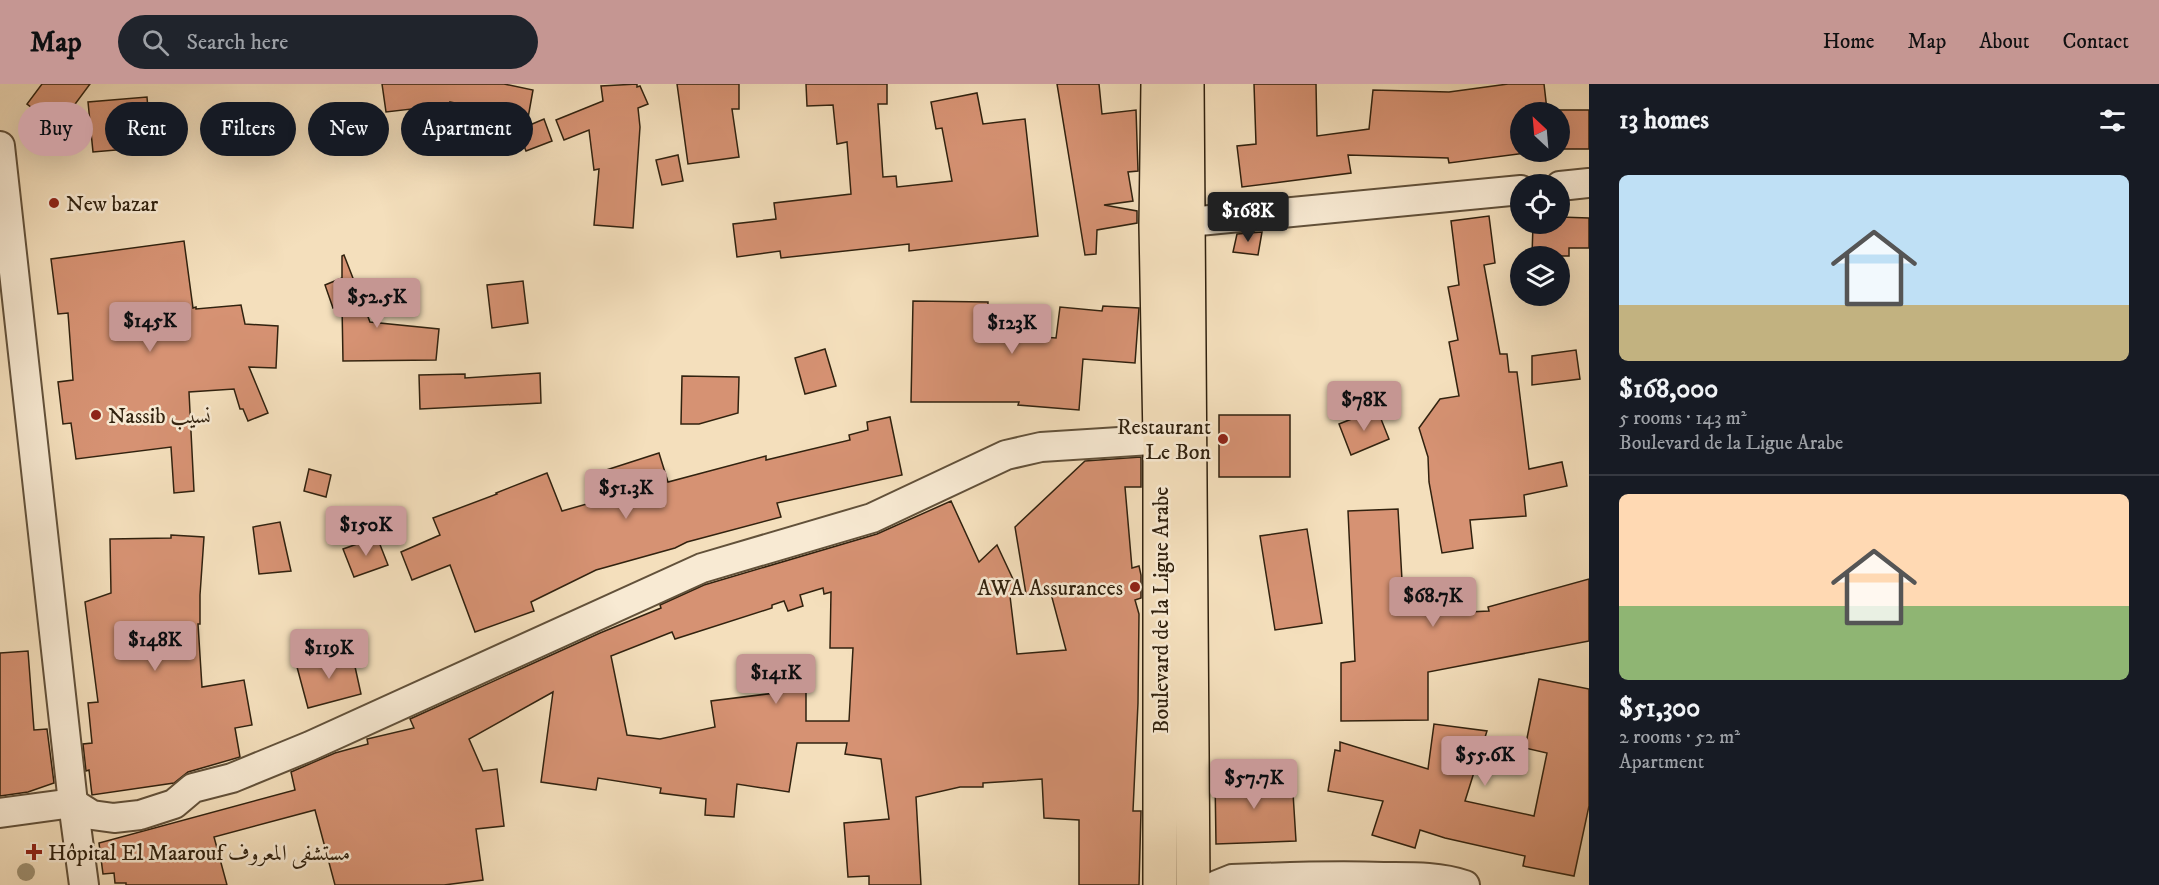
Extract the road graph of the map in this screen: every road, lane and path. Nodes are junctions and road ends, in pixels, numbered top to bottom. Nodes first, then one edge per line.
1 (1158, 84) edge
2 (1188, 84) edge
3 (0, 146) edge
4 (1589, 183) edge
5 (1570, 185) edge
6 (1510, 191) edge
7 (1172, 224) junction
8 (1175, 439) junction
9 (73, 803) junction
10 (0, 813) edge
11 (84, 885) edge
12 (1160, 885) edge
13 (1193, 885) edge
14 (1217, 885) edge
15 (1465, 885) edge

1 - 7 main road, Boulevard de la Ligue Arabe
2 - 7 main road, Boulevard de la Ligue Arabe
3 - 9 street
4 - 5 street
6 - 7 street
7 - 8 main road, Boulevard de la Ligue Arabe
8 - 9 street
8 - 12 main road, Boulevard de la Ligue Arabe
8 - 13 main road, Boulevard de la Ligue Arabe
9 - 10 street
9 - 11 street
14 - 15 street

